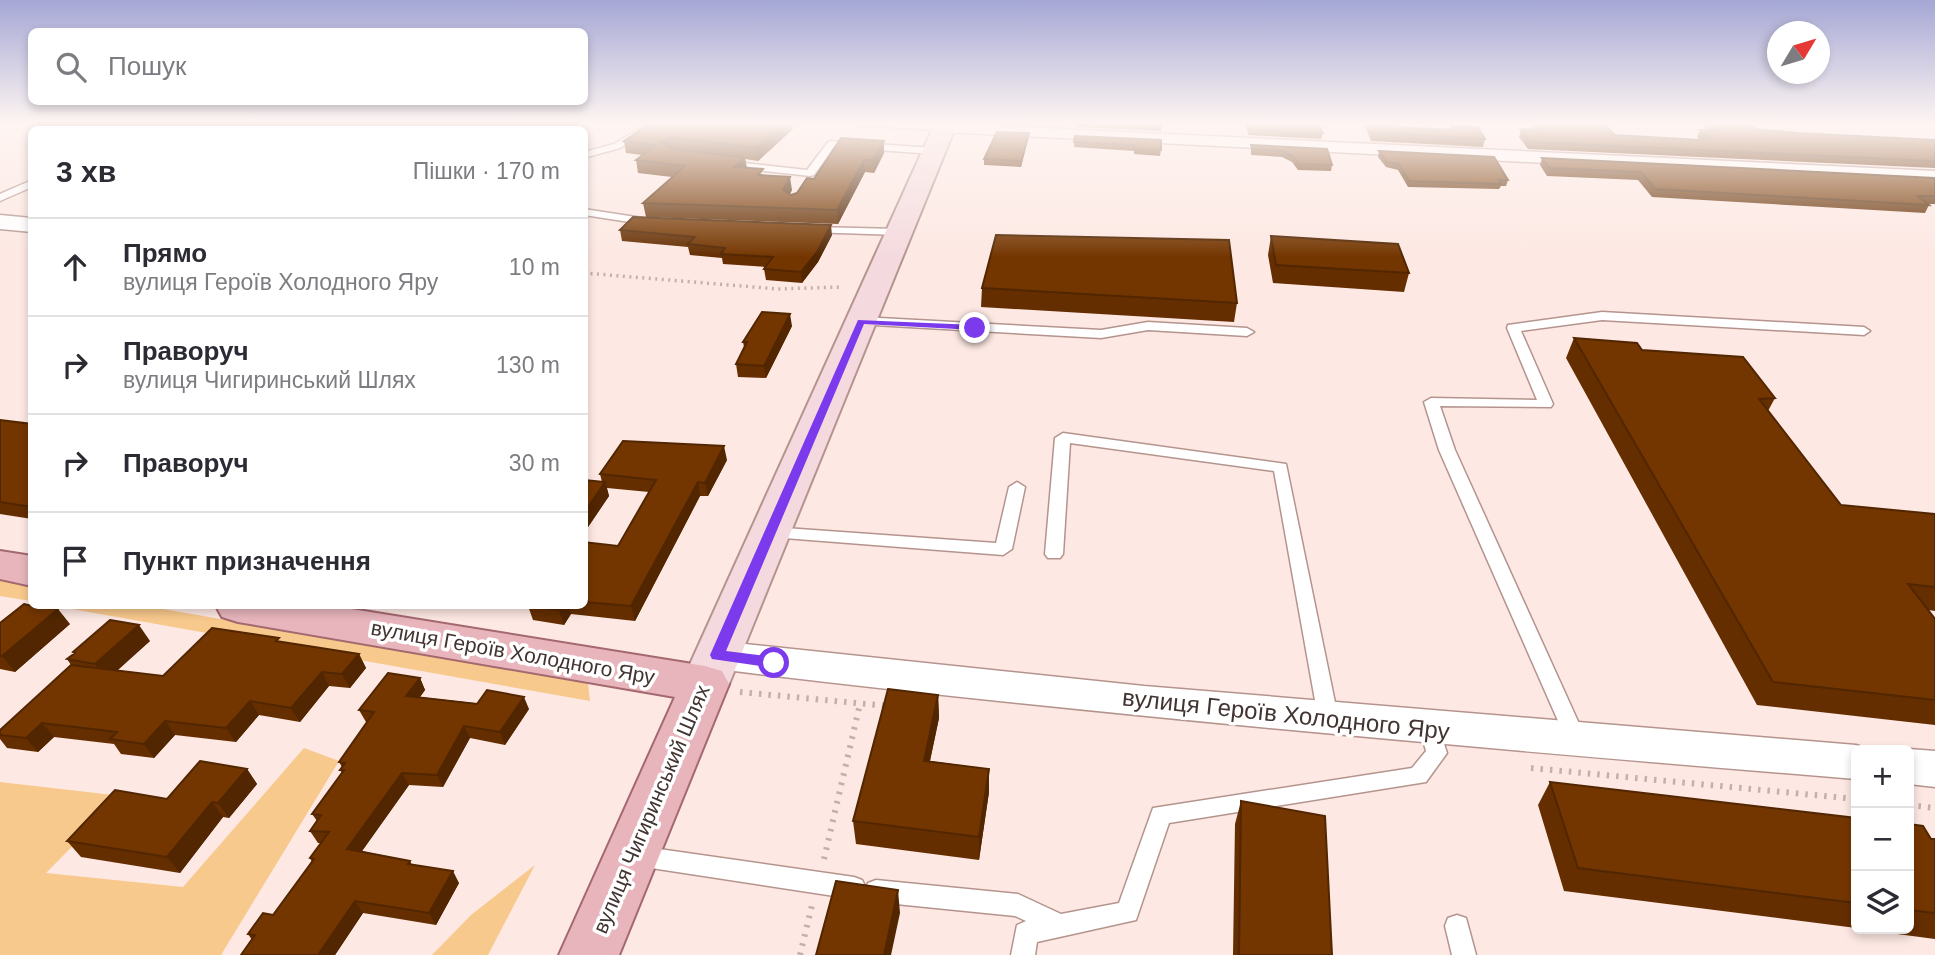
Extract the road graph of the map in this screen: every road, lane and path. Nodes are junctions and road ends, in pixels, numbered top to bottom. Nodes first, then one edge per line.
1 (746, 168) edge
2 (814, 168) edge
3 (928, 168) edge
4 (1717, 168) edge
5 (1935, 177) edge
6 (28, 185) edge
7 (0, 198) edge
8 (588, 213) edge
9 (0, 222) edge
10 (662, 223) edge
11 (28, 225) edge
12 (795, 229) edge
13 (900, 232) junction
14 (588, 273) edge
15 (841, 288) dead end
16 (861, 321) junction
17 (1864, 331) dead end
18 (1247, 332) dead end
19 (1017, 487) dead end
20 (771, 531) junction
21 (1054, 554) dead end
22 (0, 565) edge
23 (28, 570) edge
24 (261, 609) edge
25 (711, 669) junction
26 (865, 673) junction
27 (1328, 717) junction
28 (1430, 729) junction
29 (1576, 740) junction
30 (1851, 762) edge
31 (848, 764) dead end
32 (1914, 767) edge
33 (1935, 769) edge
34 (1914, 806) edge
35 (1935, 808) edge
36 (632, 855) junction
37 (1060, 926) junction
38 (1457, 926) dead end
39 (589, 955) edge
40 (1023, 955) edge
41 (1464, 955) edge

1 - 2 lane
3 - 13 main road, вулиця Чигиринський Шлях
4 - 5 street
6 - 7 lane
8 - 10 lane
9 - 11 street
12 - 13 lane
13 - 16 main road, вулиця Чигиринський Шлях
14 - 15 path
16 - 18 lane
16 - 20 main road, вулиця Чигиринський Шлях
17 - 29 lane
19 - 20 lane
20 - 25 main road, вулиця Чигиринський Шлях
21 - 27 lane
22 - 23 main road
24 - 25 main road, вулиця Героїв Холодного Яру
25 - 26 street, вулиця Героїв Холодного Яру
25 - 36 main road, вулиця Чигиринський Шлях
26 - 27 street, вулиця Героїв Холодного Яру
26 - 31 path
27 - 28 street, вулиця Героїв Холодного Яру
28 - 29 street, вулиця Героїв Холодного Яру
28 - 37 lane
29 - 30 street, вулиця Героїв Холодного Яру
32 - 33 street
34 - 35 path
36 - 37 lane
36 - 39 main road, вулиця Чигиринський Шлях
37 - 40 lane
38 - 41 lane

